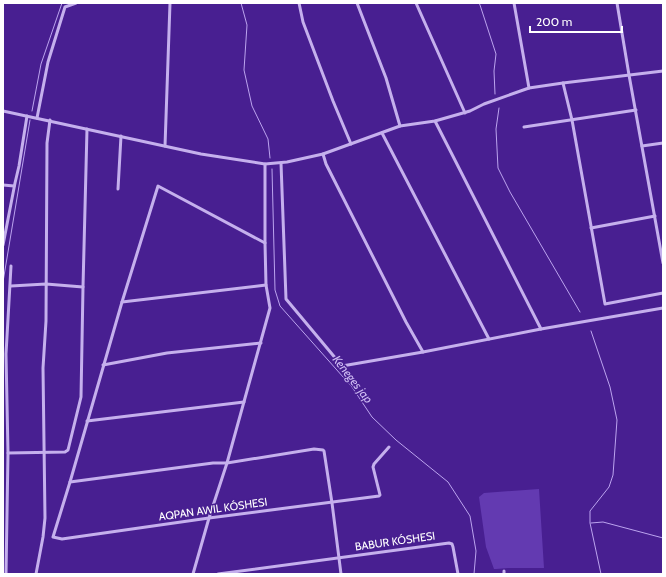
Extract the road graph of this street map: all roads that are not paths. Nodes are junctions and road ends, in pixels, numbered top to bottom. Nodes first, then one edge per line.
1 (76, 3) edge
2 (170, 3) edge
3 (299, 3) edge
4 (357, 3) edge
5 (416, 3) edge
6 (514, 3) edge
7 (617, 3) edge
8 (663, 71) edge
9 (629, 75) junction
10 (563, 83) junction
11 (529, 88) junction
12 (636, 110) junction
13 (3, 111) edge
14 (465, 113) junction
15 (27, 116) junction
16 (37, 118) junction
17 (50, 120) junction
18 (572, 120) junction
19 (435, 121) junction
20 (400, 126) junction
21 (524, 127) dead end
22 (87, 129) junction
23 (382, 133) junction
24 (122, 136) junction
25 (663, 143) edge
26 (351, 144) junction
27 (165, 146) junction
28 (642, 146) junction
29 (323, 154) junction
30 (282, 163) junction
31 (265, 164) junction
32 (3, 185) edge
33 (14, 186) junction
34 (118, 189) dead end
35 (655, 216) junction
36 (591, 228) junction
37 (265, 243) junction
38 (3, 245) edge
39 (663, 263) edge
40 (11, 266) dead end
41 (46, 284) junction
42 (266, 285) junction
43 (11, 286) junction
44 (82, 287) junction
45 (663, 293) edge
46 (122, 302) junction
47 (663, 308) edge
48 (541, 329) junction
49 (489, 340) junction
50 (261, 343) junction
51 (423, 352) junction
52 (103, 365) junction
53 (244, 402) junction
54 (87, 421) junction
55 (389, 447) dead end
56 (8, 453) junction
57 (44, 453) junction
58 (227, 463) junction
59 (70, 482) junction
60 (332, 502) junction
61 (209, 518) junction
62 (339, 558) junction
63 (6, 574) edge
64 (36, 574) edge
65 (193, 574) edge
66 (218, 574) edge
67 (341, 574) edge
68 (458, 574) edge

1 - 16 street
2 - 27 street
3 - 26 street
4 - 20 street
5 - 14 street
6 - 11 street
7 - 9 street
8 - 9 street
9 - 10 street
9 - 12 street
10 - 11 street
10 - 18 street
11 - 14 street
12 - 18 street
12 - 28 street
13 - 15 street
14 - 19 street
15 - 16 street
15 - 33 street
16 - 17 street
17 - 22 street
17 - 41 street
18 - 21 street
18 - 36 street
19 - 20 street
19 - 48 street
20 - 23 street
22 - 24 street
22 - 44 street
23 - 26 street
23 - 49 street
24 - 27 street
24 - 34 street
25 - 28 street
26 - 29 street
27 - 31 street
28 - 35 street
29 - 30 street
29 - 51 street
30 - 31 street
30 - 51 street
31 - 37 street
32 - 33 street
33 - 38 street
35 - 36 street
35 - 39 street
36 - 45 street
37 - 42 street
37 - 46 street
40 - 43 street
41 - 43 street
41 - 44 street
41 - 57 street
42 - 46 street
42 - 50 street
43 - 56 street
44 - 57 street
46 - 52 street
47 - 48 street
48 - 49 street
49 - 51 street
50 - 52 street
50 - 53 street
52 - 54 street
53 - 54 street
53 - 58 street
54 - 59 street
55 - 60 street
56 - 57 street
56 - 63 street
57 - 64 street
58 - 59 street
58 - 60 street
58 - 61 street
59 - 61 street
60 - 61 street
60 - 62 street
61 - 65 street
62 - 66 street
62 - 67 street
62 - 68 street, BABUR KÓSHESI

